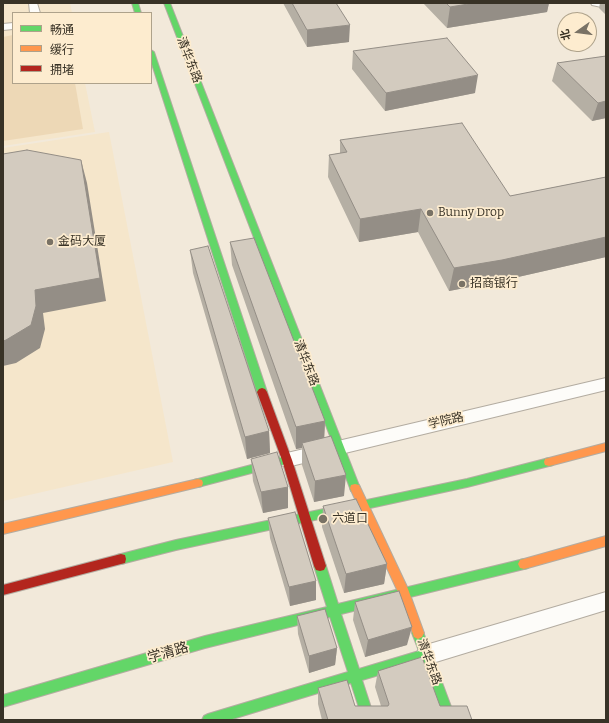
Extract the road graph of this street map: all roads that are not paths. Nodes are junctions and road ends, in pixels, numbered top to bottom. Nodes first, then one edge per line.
1 (167, 3) edge
2 (594, 3) edge
3 (606, 5) edge
4 (152, 55) edge
5 (606, 384) edge
6 (339, 447) junction
7 (606, 447) edge
8 (287, 460) junction
9 (362, 506) junction
10 (305, 517) junction
11 (3, 529) edge
12 (606, 540) edge
13 (3, 590) edge
14 (404, 594) junction
15 (606, 601) edge
16 (334, 611) junction
17 (426, 656) junction
18 (356, 676) junction
19 (3, 701) edge
20 (208, 720) edge
21 (369, 720) edge
22 (450, 720) edge

1 - 6 main road, 清华东路
2 - 3 lane
4 - 8 main road
5 - 6 lane, 学院路
6 - 8 lane, 学院路
6 - 9 main road, 清华东路
7 - 9 main road
8 - 10 main road
8 - 11 main road
9 - 10 main road
9 - 14 main road, 清华东路
10 - 13 main road
10 - 16 main road
12 - 14 main road
14 - 16 main road, 学清路
14 - 17 main road, 清华东路
15 - 17 lane
16 - 18 main road
16 - 19 main road, 学清路
17 - 18 main road
17 - 22 main road, 清华东路
18 - 20 main road
18 - 21 main road

